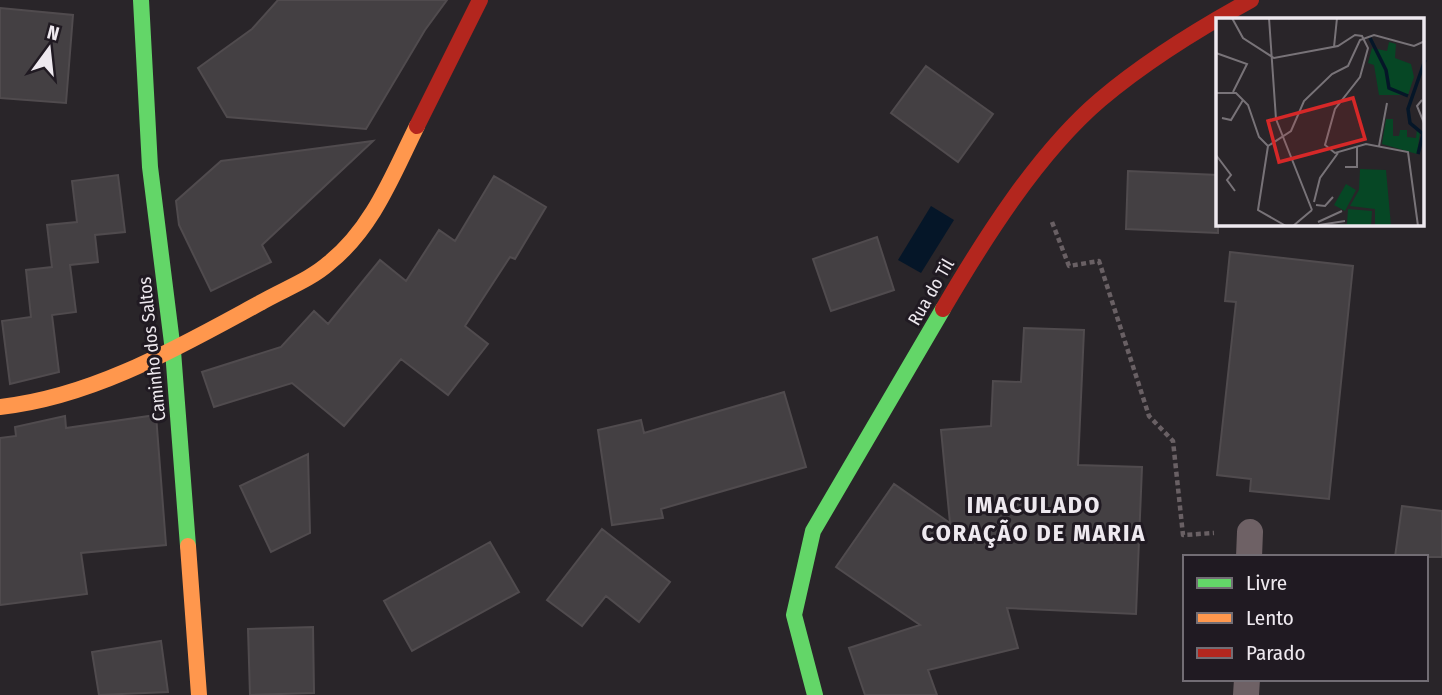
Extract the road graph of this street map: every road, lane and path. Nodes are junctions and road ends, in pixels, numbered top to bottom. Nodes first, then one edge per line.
1 (141, 0) edge
2 (480, 0) edge
3 (1251, 0) edge
4 (1218, 18) edge
5 (1216, 19) edge
6 (1048, 212) dead end
7 (173, 351) junction
8 (0, 407) edge
9 (1250, 545) edge
10 (199, 695) edge
11 (815, 695) edge

1 - 7 street, Caminho dos Saltos
2 - 7 street
3 - 4 street, Rua do Til
5 - 11 street, Rua do Til
6 - 9 path
7 - 8 street
7 - 10 street, Caminho dos Saltos

